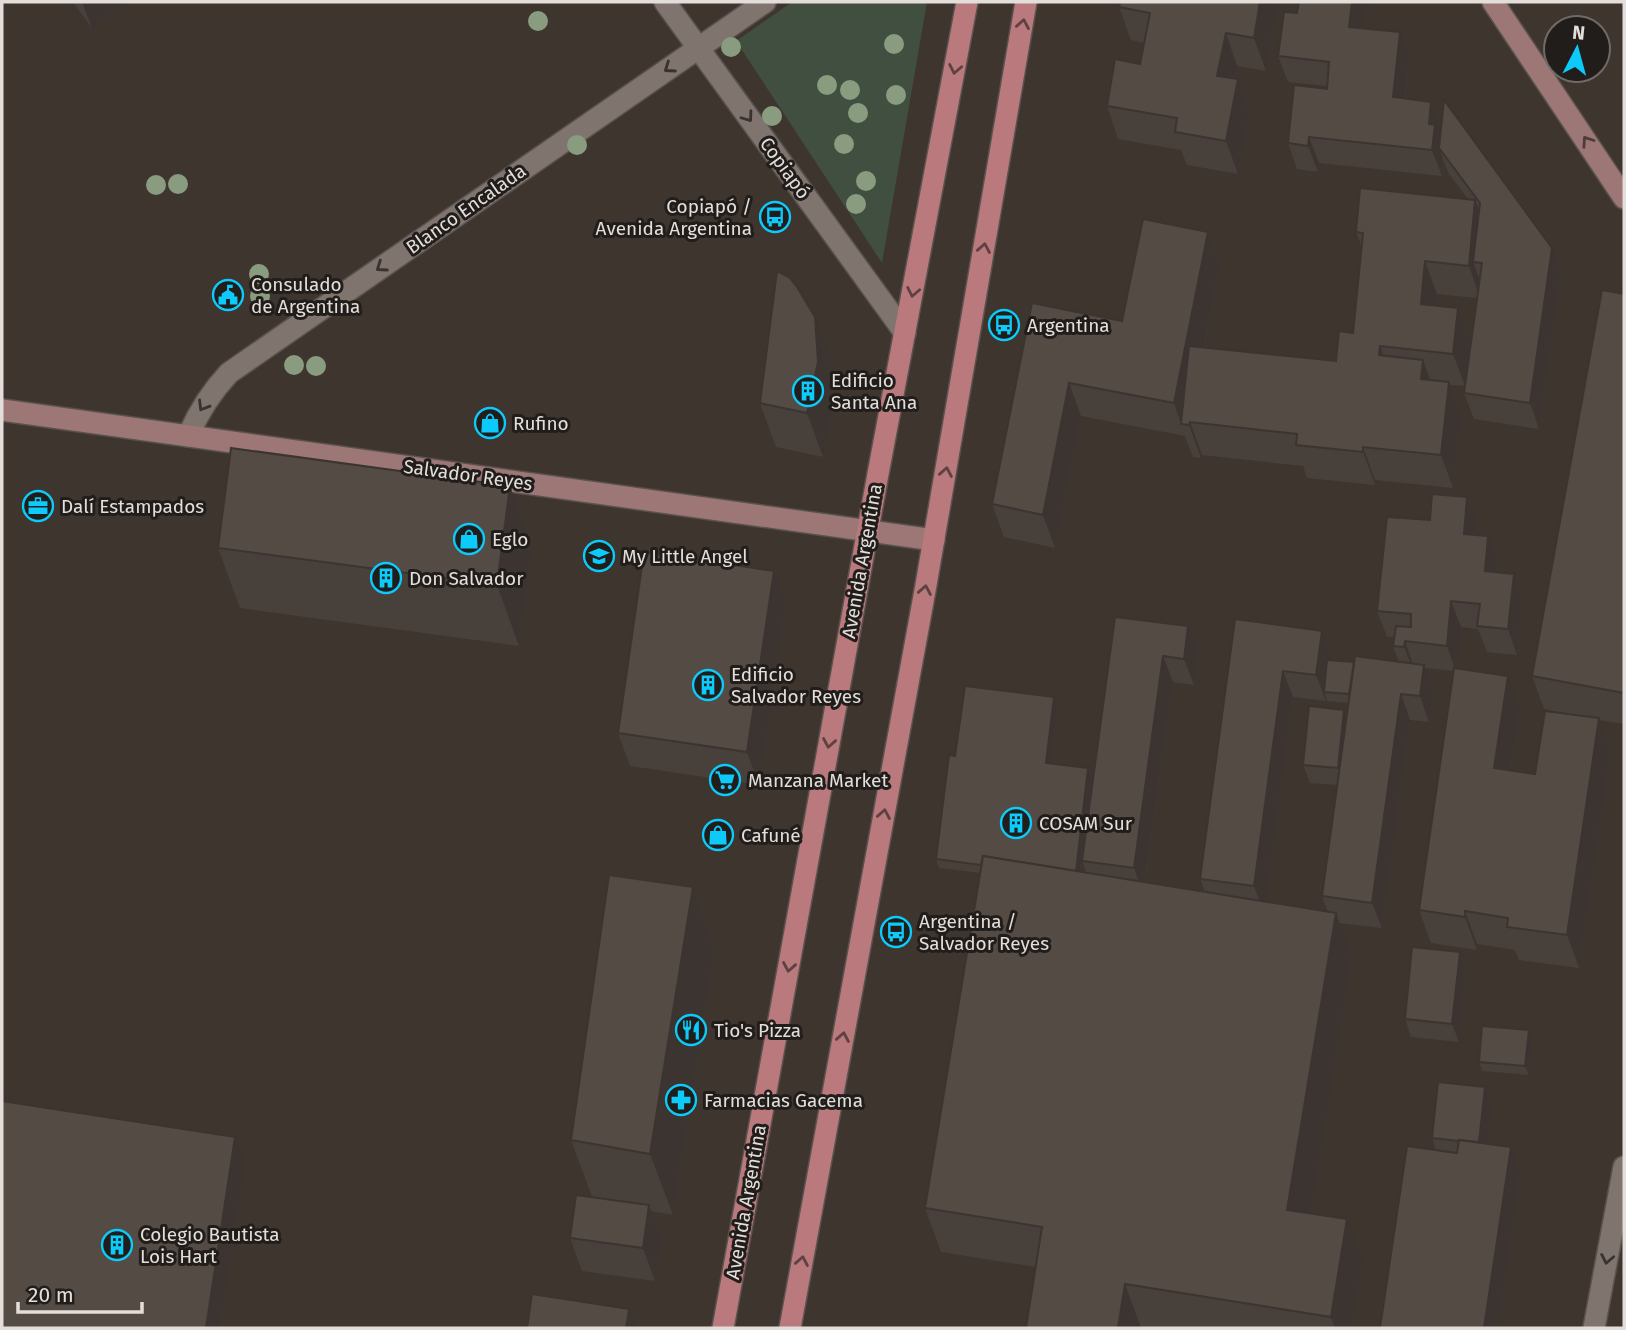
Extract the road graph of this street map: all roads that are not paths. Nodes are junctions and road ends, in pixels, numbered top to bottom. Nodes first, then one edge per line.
1 (666, 2) edge
2 (765, 2) edge
3 (967, 2) edge
4 (1026, 2) edge
5 (1493, 2) edge
6 (698, 48) junction
7 (1622, 190) edge
8 (905, 333) junction
9 (2, 410) edge
10 (188, 436) junction
11 (867, 531) junction
12 (934, 540) junction
13 (1624, 1167) edge
14 (723, 1328) edge
15 (790, 1328) edge
16 (1594, 1328) edge

1 - 6 street, Copiapó
2 - 6 street, Blanco Encalada
3 -> 8 main road, Avenida Argentina
12 -> 4 main road
7 -> 5 street
6 -> 8 street, Copiapó
6 -> 10 street, Blanco Encalada
8 - 11 main road, Avenida Argentina
9 - 10 street, Salvador Reyes
10 - 11 street, Salvador Reyes
11 - 12 street, Salvador Reyes
11 -> 14 main road, Avenida Argentina
15 -> 12 main road
13 -> 16 street

